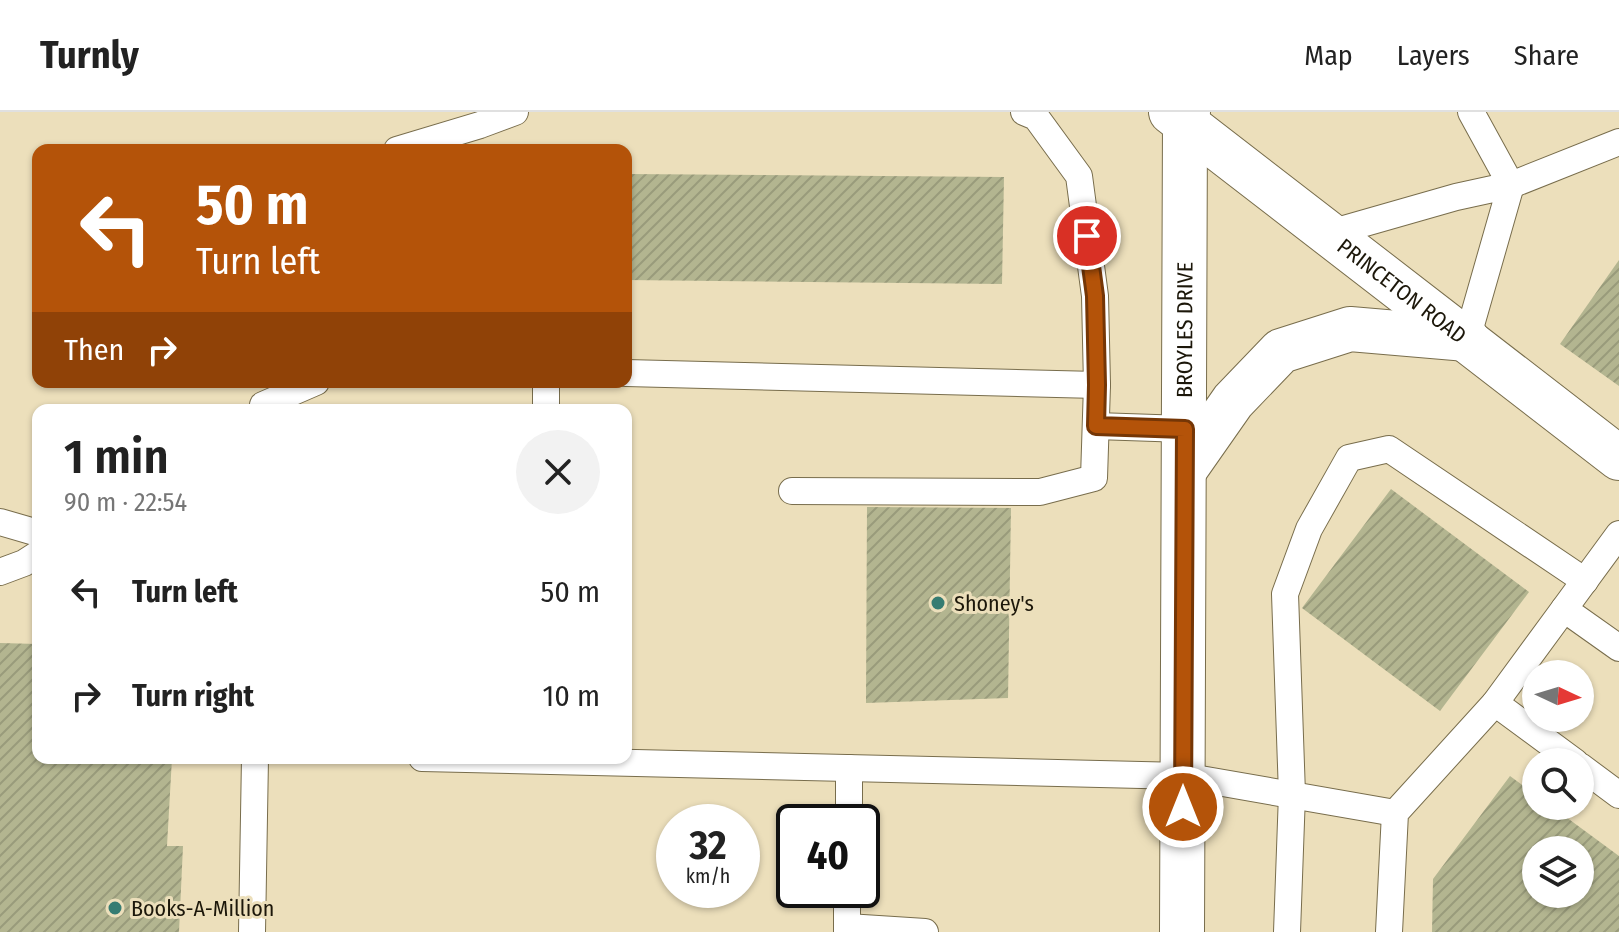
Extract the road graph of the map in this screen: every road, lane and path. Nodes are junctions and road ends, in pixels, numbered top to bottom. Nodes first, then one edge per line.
1 (515, 112) edge
2 (1024, 112) edge
3 (1471, 112) edge
4 (1181, 115) edge
5 (475, 116) edge
6 (1619, 142) edge
7 (411, 144) edge
8 (1511, 185) junction
9 (1330, 233) junction
10 (1467, 339) junction
11 (632, 373) edge
12 (1097, 385) junction
13 (297, 388) edge
14 (263, 399) edge
15 (1096, 426) junction
16 (1185, 429) junction
17 (1619, 458) edge
18 (1184, 471) junction
19 (792, 491) dead end
20 (0, 522) edge
21 (32, 531) edge
22 (1619, 534) edge
23 (32, 558) edge
24 (0, 572) edge
25 (1585, 581) junction
26 (1564, 609) junction
27 (1619, 648) edge
28 (1495, 703) junction
29 (1556, 748) edge
30 (632, 762) edge
31 (255, 764) edge
32 (849, 768) junction
33 (1183, 776) junction
34 (1594, 776) edge
35 (1292, 794) junction
36 (1619, 795) edge
37 (849, 804) edge
38 (1395, 813) junction
39 (847, 908) edge
40 (847, 929) edge
41 (252, 932) edge
42 (925, 932) edge
43 (1182, 932) edge
44 (1287, 932) edge
45 (1389, 932) edge

1 - 5 lane
2 - 12 lane
3 - 8 lane
4 - 9 street, PRINCETON ROAD
4 - 16 street, BROYLES DRIVE
5 - 7 lane
6 - 8 lane
8 - 9 lane
8 - 10 lane
9 - 10 street, PRINCETON ROAD
10 - 17 street, PRINCETON ROAD
10 - 18 street
11 - 12 lane
12 - 15 lane
13 - 14 lane
15 - 16 lane
15 - 19 lane
16 - 18 street, BROYLES DRIVE
18 - 33 street, BROYLES DRIVE
20 - 21 lane
22 - 25 lane
23 - 24 lane
25 - 26 lane
25 - 35 lane
26 - 27 lane
26 - 28 lane
28 - 29 lane
28 - 38 lane
30 - 32 lane
31 - 41 lane
32 - 33 lane
32 - 37 lane
33 - 35 lane
33 - 43 street, BROYLES DRIVE
34 - 36 lane
35 - 38 lane
35 - 44 lane
38 - 45 lane
39 - 40 lane
40 - 42 lane

